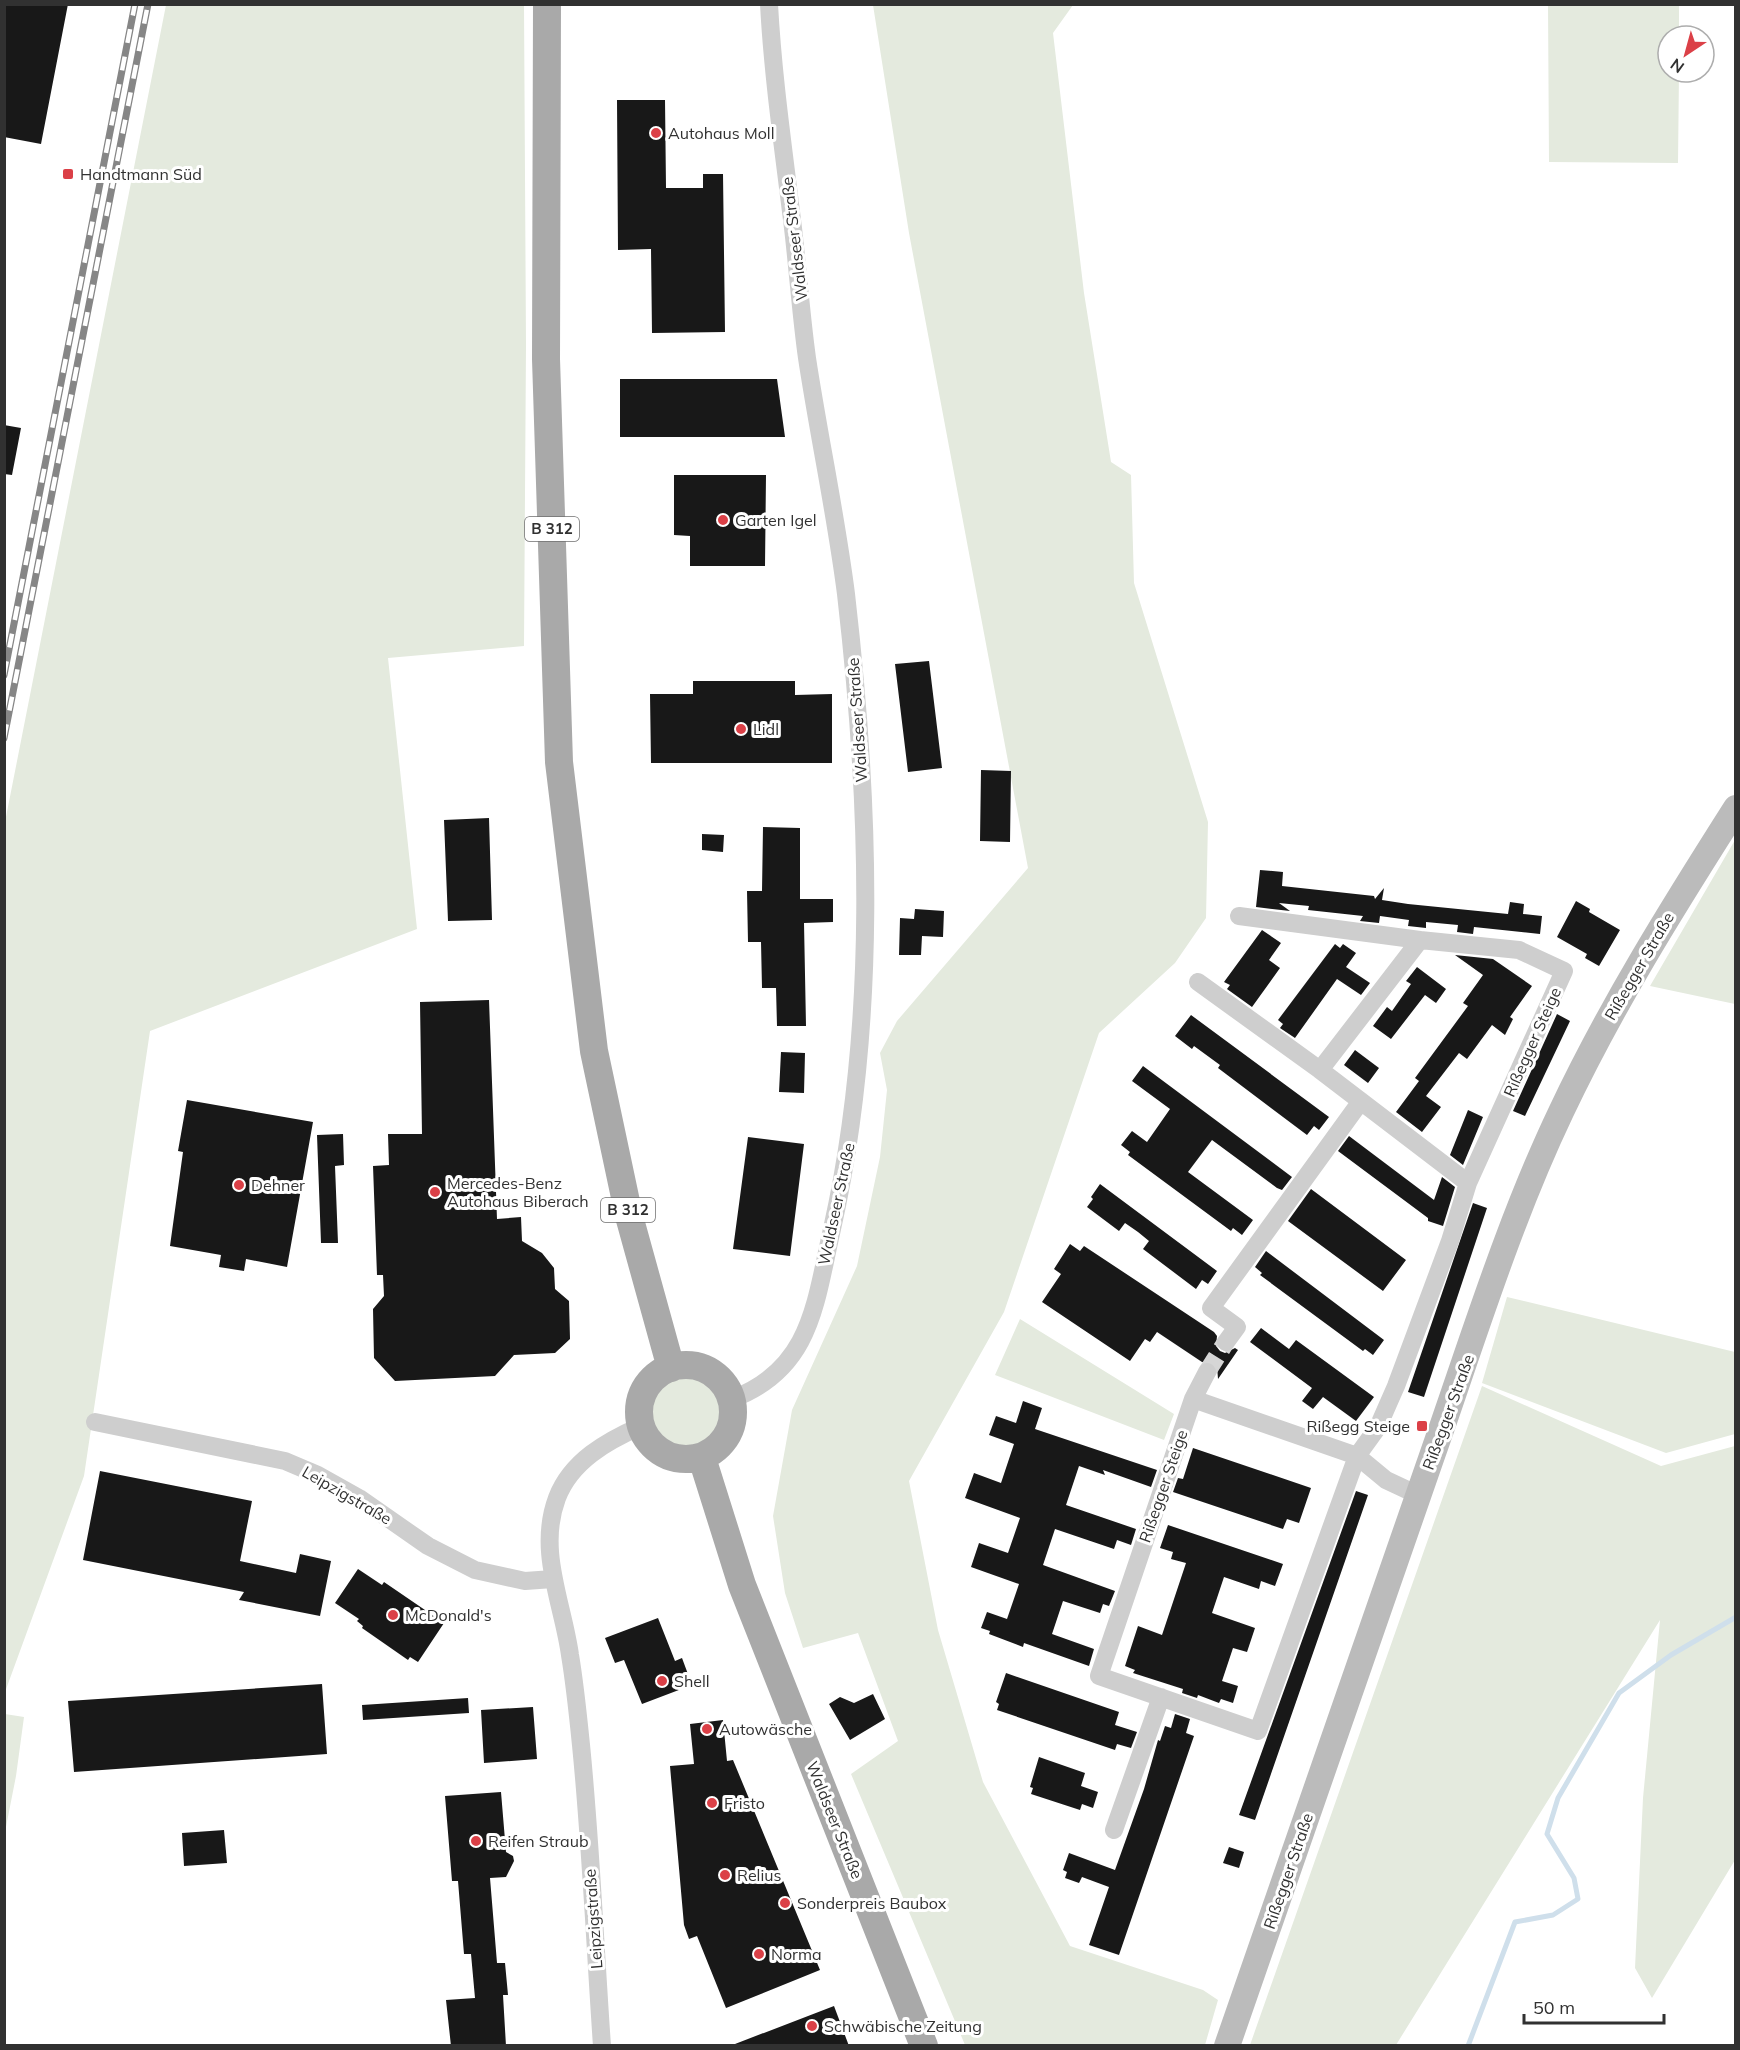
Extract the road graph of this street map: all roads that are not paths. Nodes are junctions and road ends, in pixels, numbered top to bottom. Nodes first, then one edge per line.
1 (547, 4) edge
2 (769, 4) edge
3 (1736, 808) edge
4 (1239, 916) dead end
5 (1420, 940) junction
6 (1198, 982) dead end
7 (1320, 1070) junction
8 (1361, 1101) junction
9 (1468, 1183) junction
10 (1226, 1342) tunnel mouth
11 (671, 1368) junction
12 (1207, 1372) tunnel mouth
13 (732, 1399) junction
14 (1193, 1399) junction
15 (95, 1422) dead end
16 (641, 1426) junction
17 (1357, 1456) junction
18 (702, 1458) junction
19 (1418, 1495) junction
20 (553, 1579) junction
21 (1161, 1697) junction
22 (1114, 1830) dead end
23 (602, 2046) edge
24 (924, 2046) edge
25 (1227, 2046) edge

1 - 11 main road, B 312
2 - 13 street, Waldseer Straße
3 - 19 street, Rißegger Straße
4 - 5 street, Rißegger Steige
5 - 7 street
5 - 9 street, Rißegger Steige
6 - 7 street
7 - 8 street
8 - 9 street
8 - 10 street
9 - 17 street, Rißegger Steige
11 - 13 main road
11 - 16 main road
12 - 14 street
13 - 18 main road
14 - 17 street
14 - 21 street, Rißegger Steige
15 - 20 street, Leipzigstraße
16 - 18 main road
16 - 20 street, Leipzigstraße
17 - 19 street
17 - 21 street, Rißegger Steige
18 - 24 main road, Waldseer Straße
19 - 25 street, Rißegger Straße
20 - 23 street, Leipzigstraße
21 - 22 street

